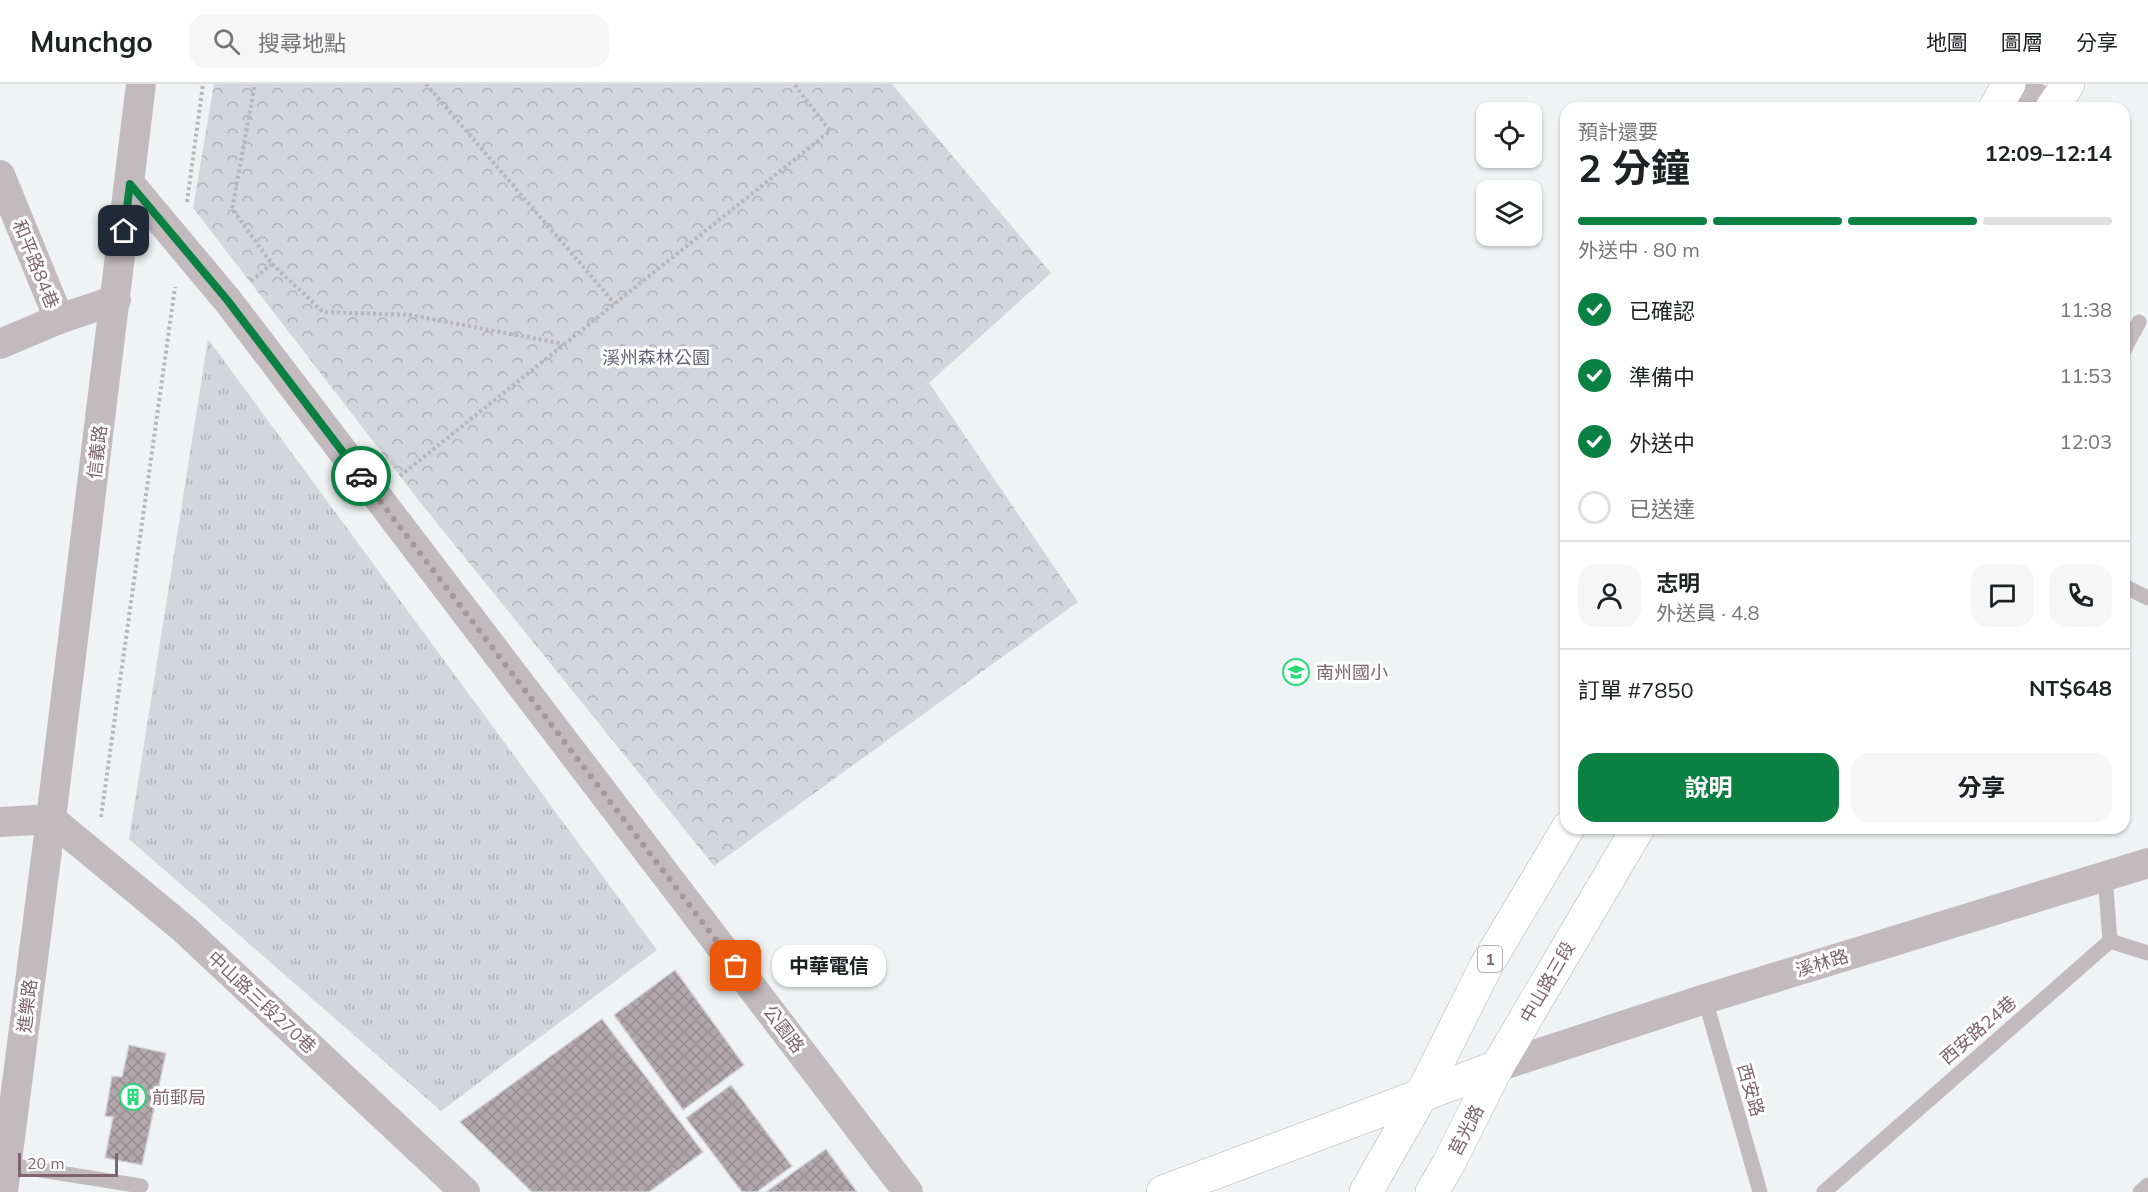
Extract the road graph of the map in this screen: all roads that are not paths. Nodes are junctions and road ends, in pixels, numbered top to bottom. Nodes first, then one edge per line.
1 (141, 84) edge
2 (2005, 90) edge
3 (2057, 99) edge
4 (0, 175) edge
5 (130, 184) junction
6 (116, 300) junction
7 (59, 319) junction
8 (2139, 322) dead end
9 (2130, 339) edge
10 (0, 344) edge
11 (2130, 589) edge
12 (2148, 598) edge
13 (51, 819) junction
14 (0, 822) edge
15 (1564, 834) edge
16 (1634, 834) edge
17 (2148, 863) edge
18 (2105, 876) junction
19 (2110, 941) junction
20 (2148, 953) edge
21 (1705, 999) junction
22 (1497, 1066) junction
23 (1422, 1094) junction
24 (3, 1173) edge
25 (2148, 1185) edge
26 (141, 1186) dead end
27 (465, 1192) edge
28 (908, 1192) edge
29 (1163, 1192) edge
30 (1366, 1192) edge
31 (1432, 1192) edge
32 (1760, 1192) edge
33 (1824, 1192) edge
34 (2140, 1192) edge

1 - 5 street, 信義路
2 - 3 street
4 - 7 street, 和平路84巷
5 - 6 street, 信義路
5 - 28 street, 公園路
6 - 7 street
6 - 13 street, 信義路
7 - 10 street
8 - 9 lane
11 - 12 lane
13 - 14 street
13 - 24 street, 進樂路
13 - 27 street, 中山路三段270巷
15 - 23 main road, 1
16 - 22 main road, 中山路三段
17 - 18 street, 溪林路
18 - 19 lane
18 - 21 street, 溪林路
19 - 20 lane
19 - 33 lane, 西安路24巷
21 - 22 street, 溪林路
21 - 32 lane, 西安路
22 - 23 main road
22 - 31 main road, 莒光路
23 - 29 main road
23 - 30 main road, 1
24 - 26 lane
25 - 34 lane

